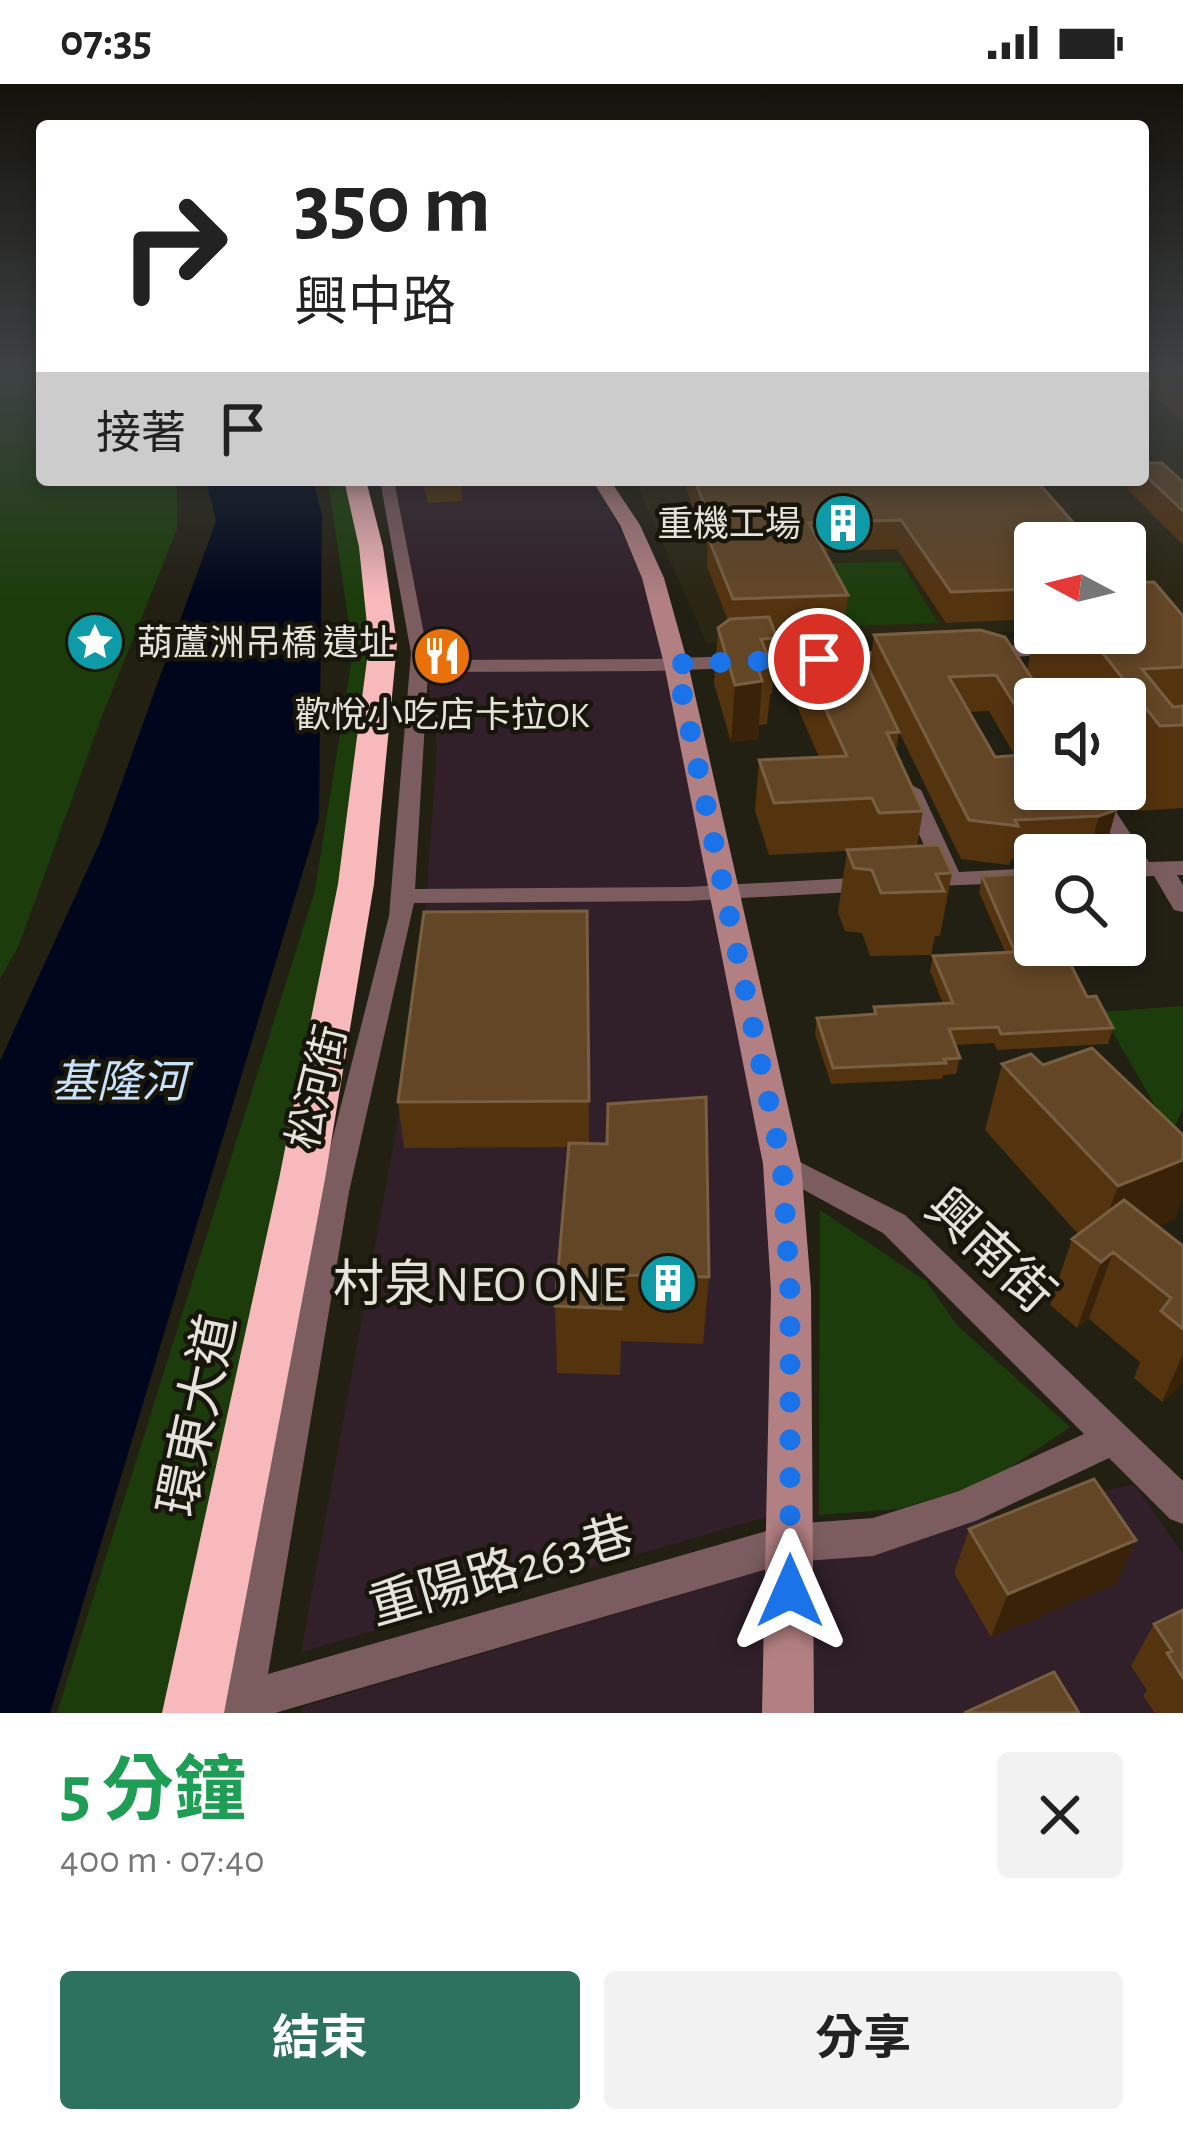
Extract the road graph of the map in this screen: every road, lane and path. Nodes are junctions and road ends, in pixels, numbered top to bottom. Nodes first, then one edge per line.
1 (356, 486) edge
2 (356, 486) edge
3 (388, 486) edge
4 (605, 486) edge
5 (1014, 651) edge
6 (1000, 652) junction
7 (958, 654) edge
8 (916, 656) edge
9 (849, 658) junction
10 (676, 664) junction
11 (419, 666) junction
12 (380, 672) edge
13 (380, 672) edge
14 (380, 672) edge
15 (380, 672) edge
16 (1014, 673) edge
17 (861, 685) edge
18 (377, 707) edge
19 (377, 707) edge
20 (377, 707) edge
21 (377, 707) edge
22 (900, 770) edge
23 (368, 787) edge
24 (368, 787) edge
25 (368, 787) edge
26 (368, 787) edge
27 (1107, 810) edge
28 (362, 838) edge
29 (362, 838) edge
30 (362, 838) edge
31 (362, 838) edge
32 (1153, 869) edge
33 (1014, 876) edge
34 (952, 880) junction
35 (726, 893) junction
36 (400, 896) junction
37 (1183, 905) edge
38 (351, 913) edge
39 (351, 913) edge
40 (344, 954) edge
41 (344, 954) edge
42 (309, 1136) edge
43 (309, 1136) edge
44 (309, 1136) edge
45 (309, 1136) edge
46 (782, 1164) junction
47 (1112, 1438) junction
48 (1183, 1506) edge
49 (791, 1543) junction
50 (241, 1707) edge
51 (192, 1713) edge
52 (788, 1713) edge

1 - 13 highway, 環東大道
2 - 14 highway, 環東大道
3 - 11 street, 松河街
4 - 10 street
5 - 6 street
6 - 7 street
6 - 16 street
8 - 9 street
9 - 10 street
9 - 17 street
10 - 11 street
10 - 35 street
11 - 36 street, 松河街
12 - 19 highway, 環東大道
15 - 20 highway, 環東大道
18 - 24 highway, 環東大道
21 - 25 highway, 環東大道
22 - 34 street
23 - 29 highway, 環東大道
26 - 30 highway, 環東大道
27 - 32 street
28 - 38 highway, 環東大道
31 - 39 highway, 環東大道
32 - 37 street
33 - 34 street
34 - 35 street
35 - 36 street
35 - 46 street
36 - 50 street, 松河街
40 - 43 highway, 環東大道
41 - 44 highway, 環東大道
42 - 51 highway, 環東大道
45 - 51 highway, 環東大道
46 - 47 street, 興南街
46 - 49 street
47 - 48 street, 興南街
47 - 49 street
49 - 50 street, 重陽路263巷
49 - 52 street

